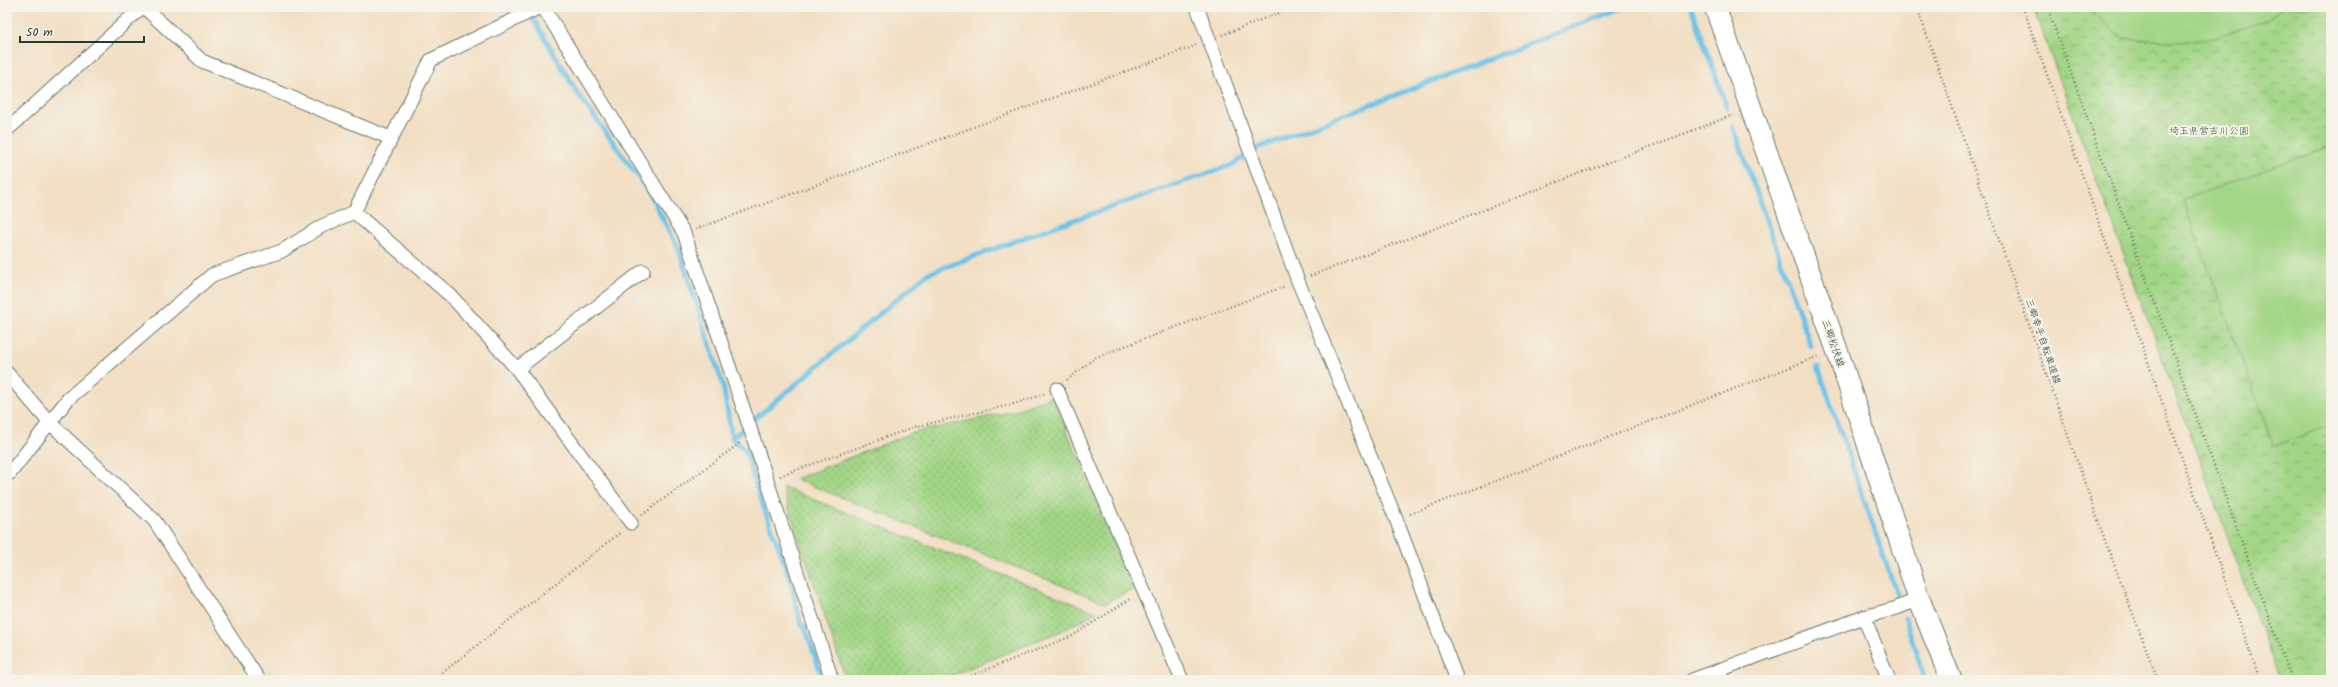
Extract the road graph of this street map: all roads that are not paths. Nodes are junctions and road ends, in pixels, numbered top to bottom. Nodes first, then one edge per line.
1 (143, 7) edge
2 (541, 7) edge
3 (1197, 7) edge
4 (1715, 7) edge
5 (7, 130) edge
6 (390, 138) junction
7 (354, 212) junction
8 (643, 271) dead end
9 (517, 369) junction
10 (7, 373) edge
11 (1057, 389) road end
12 (49, 422) junction
13 (10, 473) dead end
14 (631, 524) road end
15 (1919, 599) junction
16 (1864, 617) junction
17 (259, 680) edge
18 (832, 680) edge
19 (1182, 680) edge
20 (1456, 680) edge
21 (1692, 680) edge
22 (1889, 680) edge
23 (1950, 680) edge

1 - 5 street
1 - 6 street
2 - 6 street
2 - 18 street
3 - 20 street
4 - 15 main road, 三郷松伏線
6 - 7 street
7 - 9 street
7 - 12 street
8 - 9 street
9 - 14 street
10 - 12 street
11 - 19 street
12 - 13 street
12 - 17 street
15 - 16 street
15 - 23 main road, 三郷松伏線
16 - 21 street
16 - 22 street

